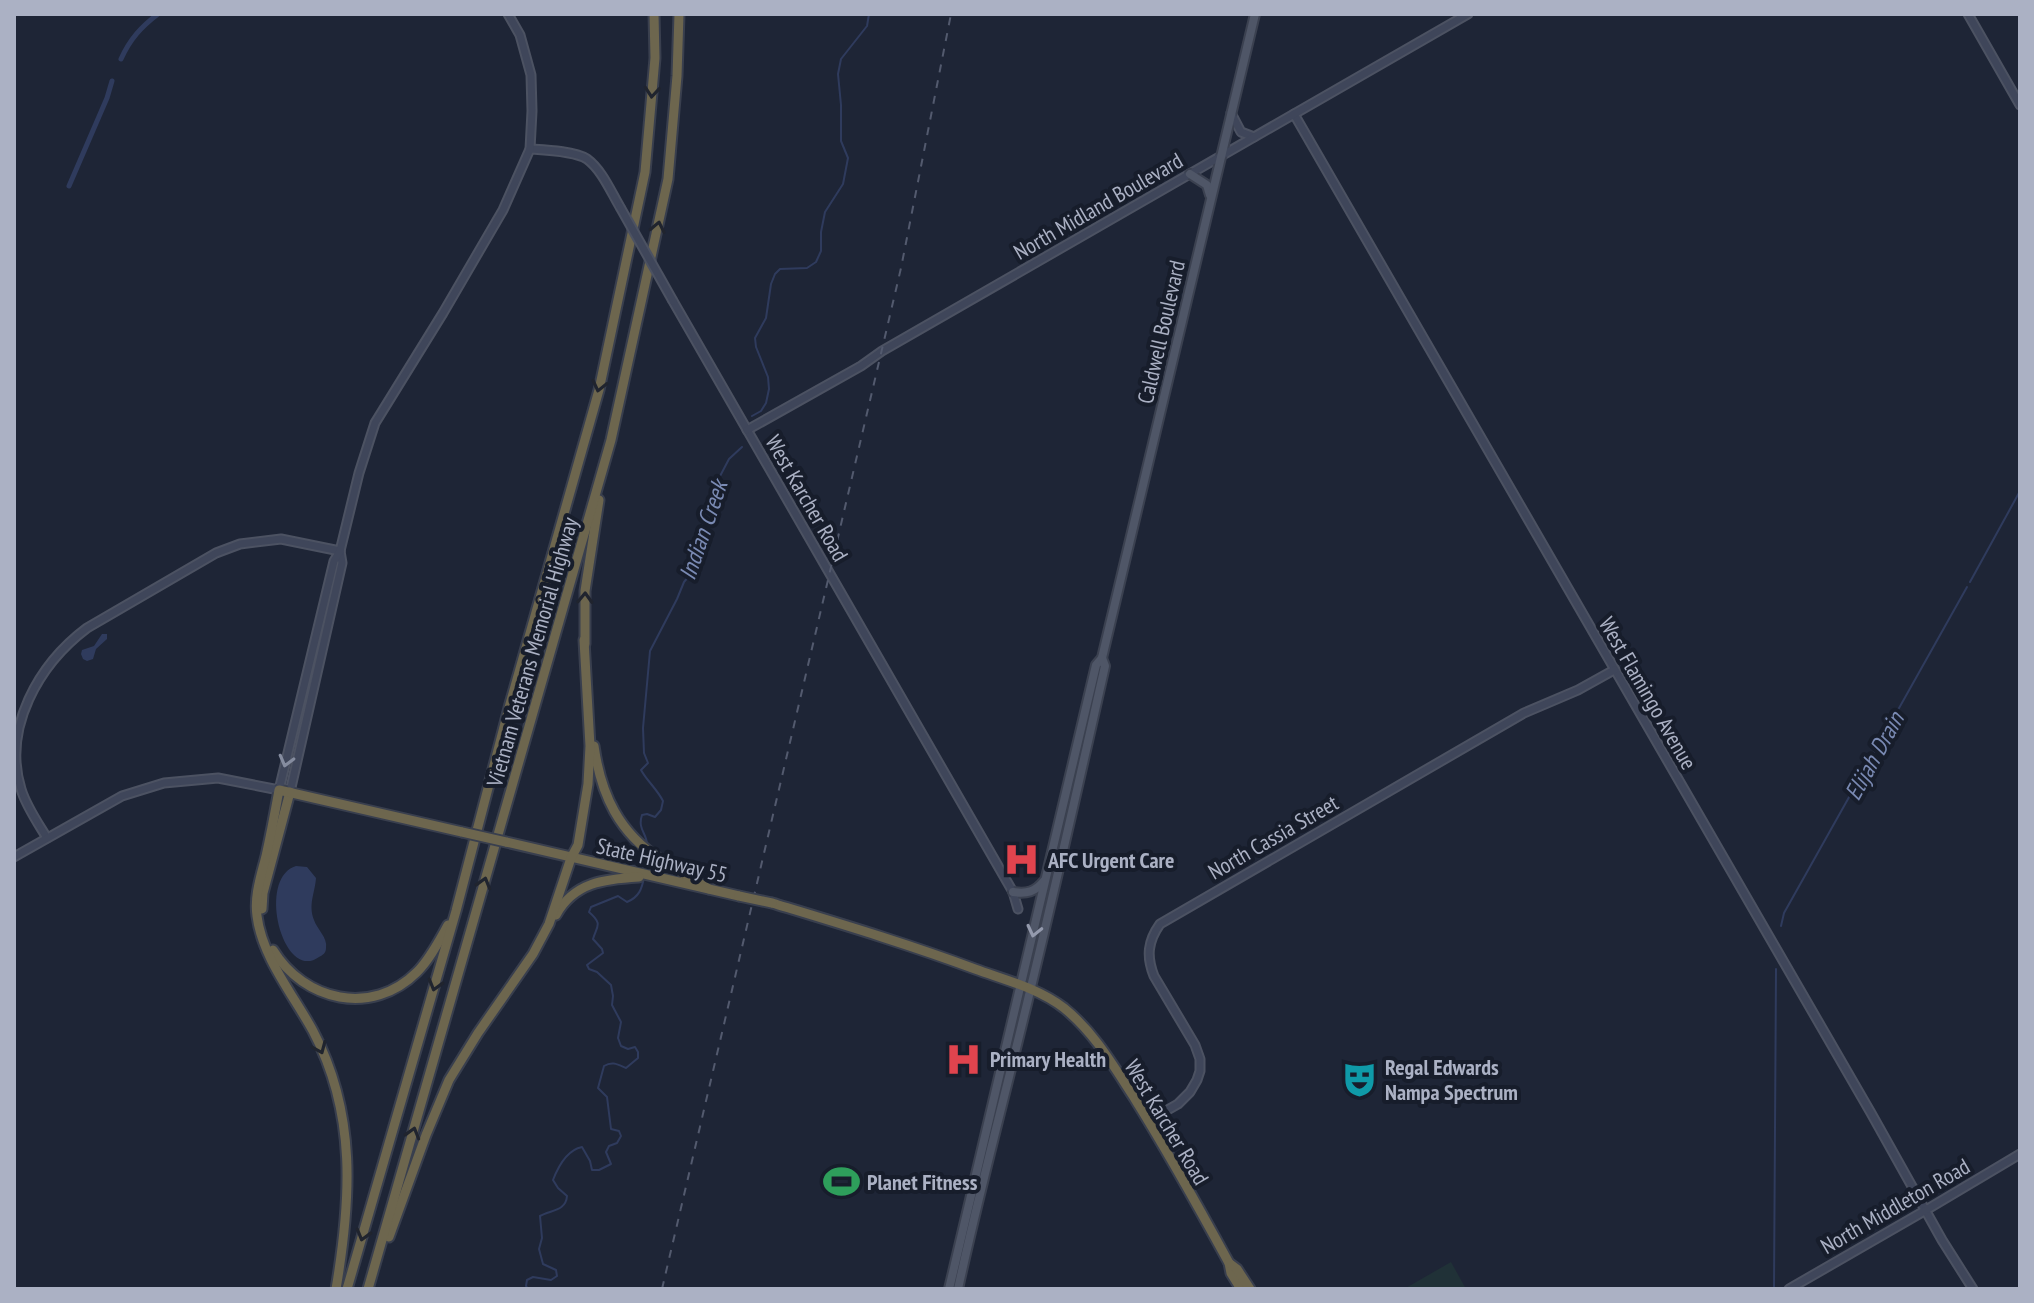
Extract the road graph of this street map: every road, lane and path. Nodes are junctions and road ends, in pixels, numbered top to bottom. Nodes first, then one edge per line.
1 (508, 14) edge
2 (654, 14) edge
3 (679, 14) edge
4 (1255, 14) edge
5 (1468, 14) edge
6 (1968, 14) edge
7 (2020, 105) edge
8 (1231, 113) junction
9 (1294, 114) junction
10 (1254, 137) junction
11 (530, 149) junction
12 (1220, 157) junction
13 (1190, 174) junction
14 (1210, 196) junction
15 (747, 430) junction
16 (611, 440) junction
17 (340, 551) junction
18 (584, 640) junction
19 (315, 642) junction
20 (1102, 658) junction
21 (1614, 670) junction
22 (314, 685) junction
23 (284, 791) junction
24 (47, 838) junction
25 (14, 857) edge
26 (571, 858) junction
27 (653, 877) junction
28 (1047, 877) junction
29 (709, 889) junction
30 (1013, 892) junction
31 (1018, 909) dead end
32 (456, 911) junction
33 (1026, 987) junction
34 (496, 1008) junction
35 (1148, 1121) junction
36 (2020, 1154) edge
37 (984, 1157) junction
38 (1926, 1210) junction
39 (1245, 1286) edge
40 (336, 1289) edge
41 (347, 1289) edge
42 (369, 1289) edge
43 (949, 1289) edge
44 (958, 1289) edge
45 (1789, 1289) edge
46 (1973, 1289) edge

1 - 11 street
2 -> 32 highway, Vietnam Veterans Memorial Highway
16 -> 3 highway, Vietnam Veterans Memorial Highway
4 - 8 main road, Caldwell Boulevard
5 - 9 street, North Midland Boulevard
6 - 7 street
8 - 10 street
8 - 12 main road, Caldwell Boulevard
9 - 10 street, North Midland Boulevard
9 - 21 street, West Flamingo Avenue
10 - 12 street, North Midland Boulevard
11 - 15 street, West Karcher Road, bridge
11 - 17 street
12 - 13 street, North Midland Boulevard
12 - 14 main road, Caldwell Boulevard
13 - 14 main road
13 - 15 street, North Midland Boulevard
14 - 20 main road, Caldwell Boulevard
15 - 30 street, West Karcher Road
18 -> 16 highway
42 -> 16 highway, Vietnam Veterans Memorial Highway
17 - 19 street
17 - 22 street
17 - 24 street
18 - 26 highway
18 - 29 highway
19 - 22 street
19 -> 23 street
20 - 28 main road, Caldwell Boulevard
20 - 33 main road, Caldwell Boulevard
21 - 35 street, North Cassia Street
21 - 38 street, West Flamingo Avenue
22 - 23 street
23 - 24 street
23 - 26 highway, State Highway 55, bridge
23 - 32 highway
23 -> 40 highway
24 - 25 street
26 - 27 highway, State Highway 55
26 - 34 highway
27 - 29 highway, State Highway 55
27 - 34 highway
28 - 30 main road
28 -> 33 main road, Caldwell Boulevard
29 - 33 highway, State Highway 55, bridge
30 - 31 street, West Karcher Road
32 -> 41 highway
33 - 35 highway, West Karcher Road
33 - 37 main road, Caldwell Boulevard
34 - 42 highway
35 - 39 highway, West Karcher Road
36 - 38 street, North Middleton Road
37 - 43 main road
37 - 44 main road
38 - 45 street, North Middleton Road
38 - 46 street, West Flamingo Avenue

